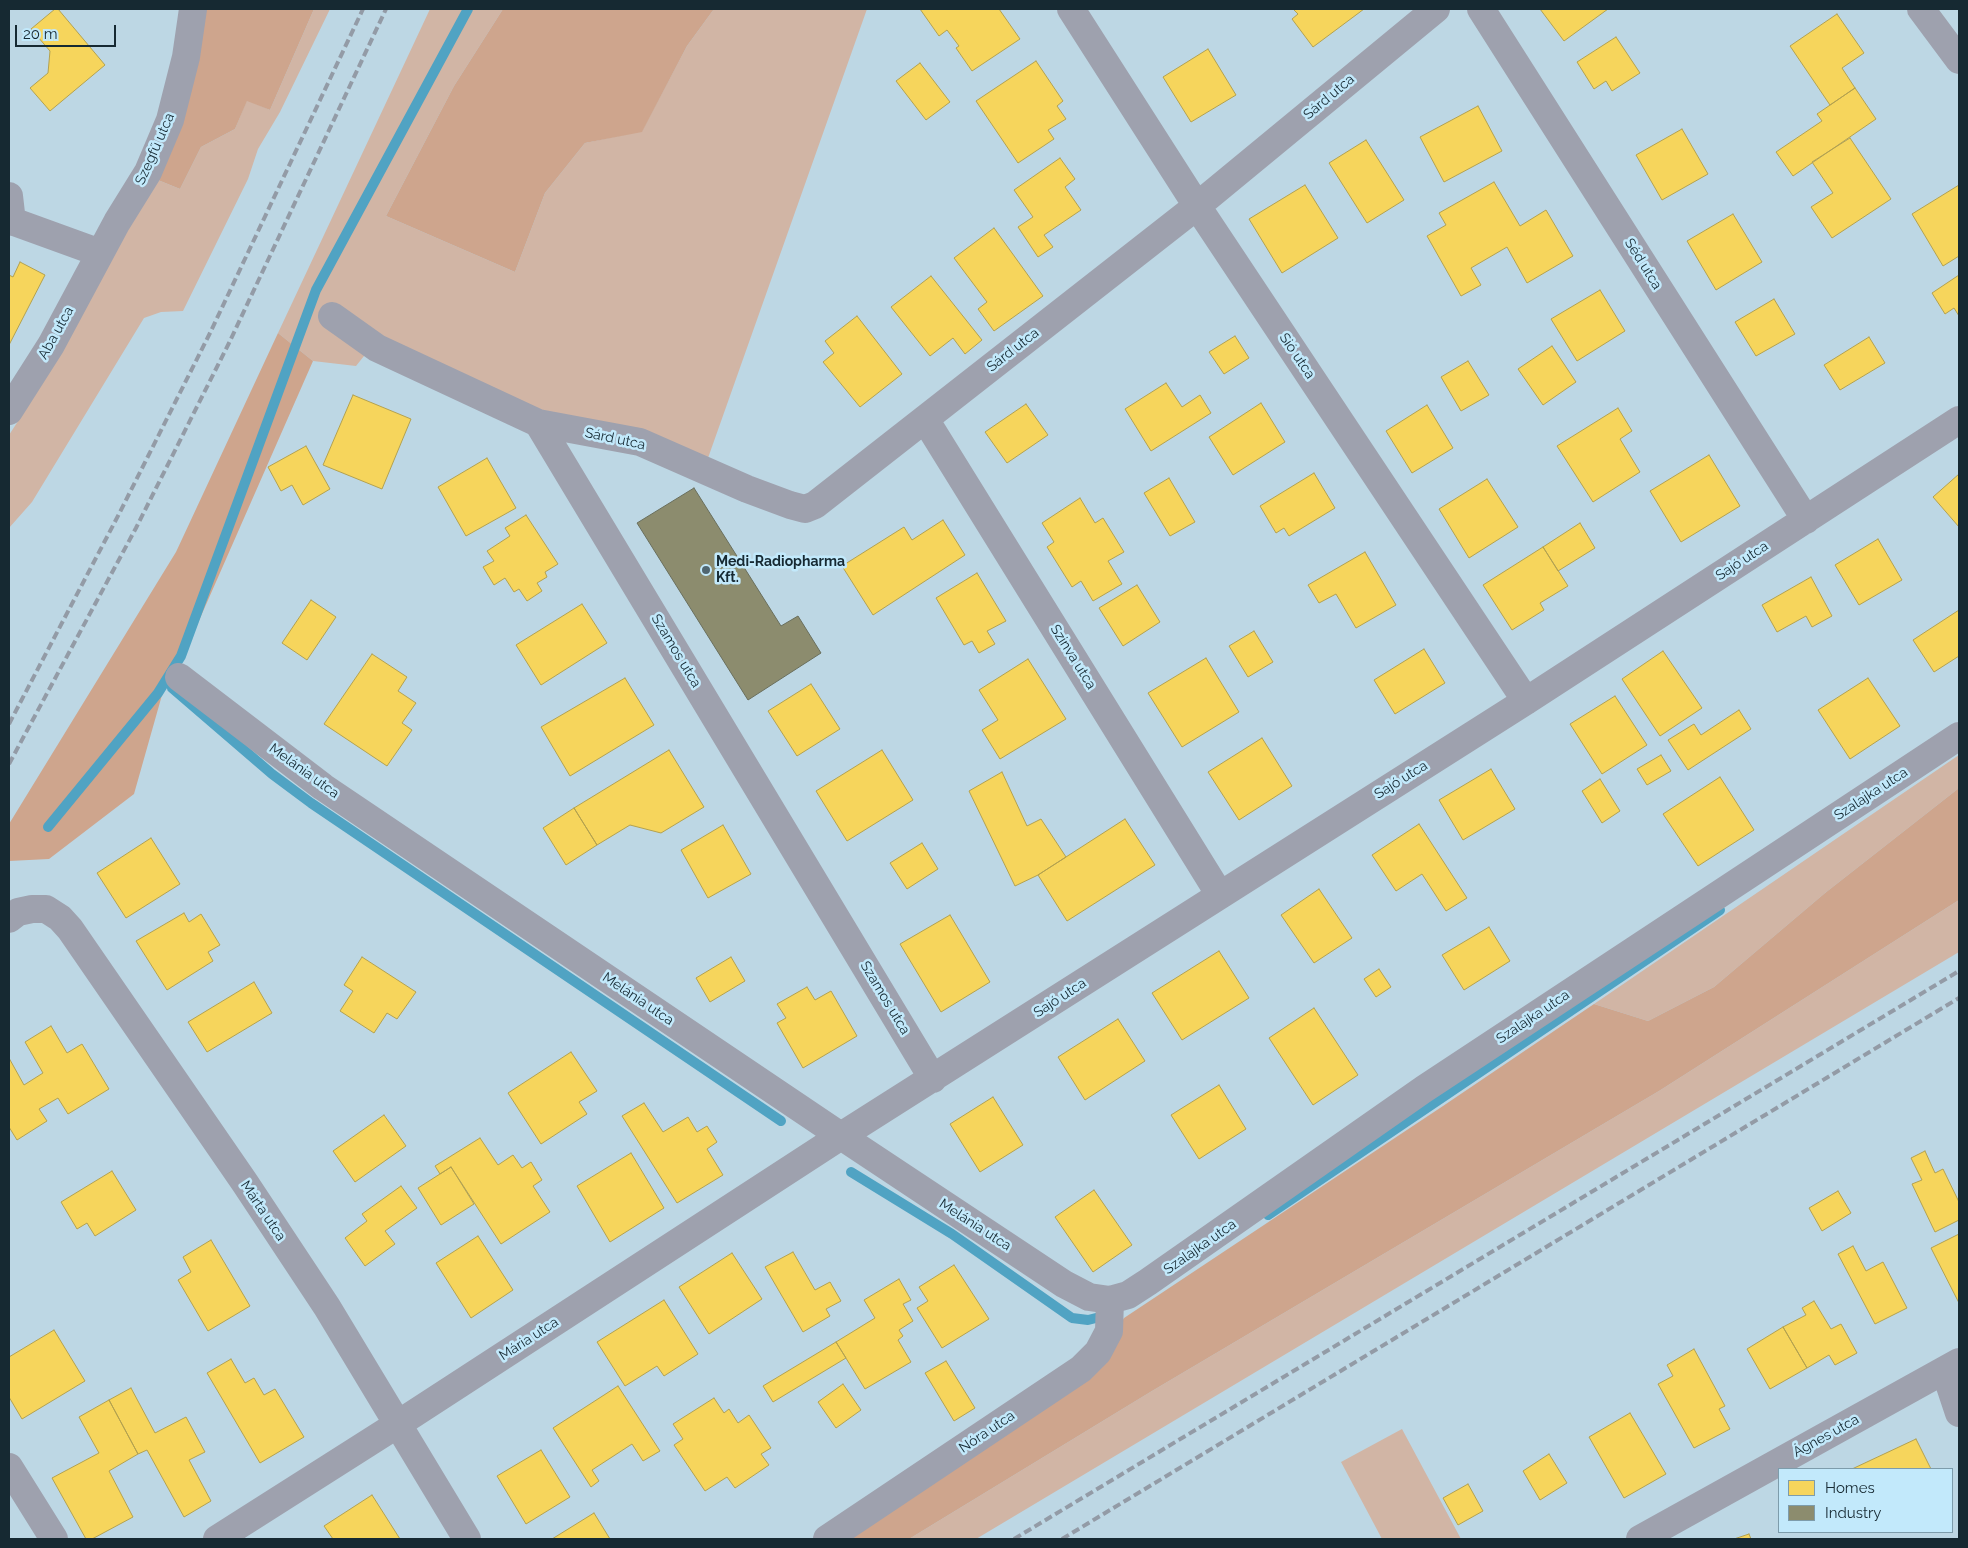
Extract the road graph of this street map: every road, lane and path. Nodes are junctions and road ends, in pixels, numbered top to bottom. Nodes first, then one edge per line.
1 (193, 9) edge
2 (1070, 9) edge
3 (1436, 9) edge
4 (1481, 9) edge
5 (1921, 9) edge
6 (1959, 60) edge
7 (1197, 206) junction
8 (10, 213) edge
9 (100, 253) junction
10 (332, 316) dead end
11 (9, 412) edge
12 (925, 419) junction
13 (1959, 420) edge
14 (538, 423) junction
15 (1806, 520) junction
16 (179, 677) dead end
17 (1526, 701) junction
18 (1959, 736) edge
19 (1220, 895) junction
20 (20, 914) edge
21 (933, 1079) junction
22 (841, 1136) junction
23 (1110, 1313) junction
24 (1952, 1366) edge
25 (1959, 1413) edge
26 (398, 1424) junction
27 (9, 1467) edge
28 (54, 1539) edge
29 (217, 1539) edge
30 (467, 1539) edge
31 (827, 1539) edge
32 (1642, 1539) edge

1 - 9 street, Szegfű utca
2 - 7 street, Sió utca
3 - 7 street, Sárd utca
4 - 15 street, Séd utca
5 - 6 street
7 - 12 street, Sárd utca
7 - 17 street, Sió utca
8 - 9 street
9 - 11 street, Aba utca
10 - 14 street
12 - 14 street, Sárd utca
12 - 19 street, Szinva utca
13 - 15 street, Sajó utca
14 - 21 street, Szamos utca
15 - 17 street, Sajó utca
16 - 22 street, Melánia utca
17 - 19 street, Sajó utca
18 - 23 street, Szalajka utca
19 - 21 street, Sajó utca
20 - 26 street, Márta utca
21 - 22 street, Sajó utca
22 - 23 street, Melánia utca
22 - 26 street, Mária utca
23 - 31 street, Nóra utca
24 - 25 street
24 - 32 street, Ágnes utca
26 - 29 street, Mária utca
26 - 30 street, Márta utca
27 - 28 street

